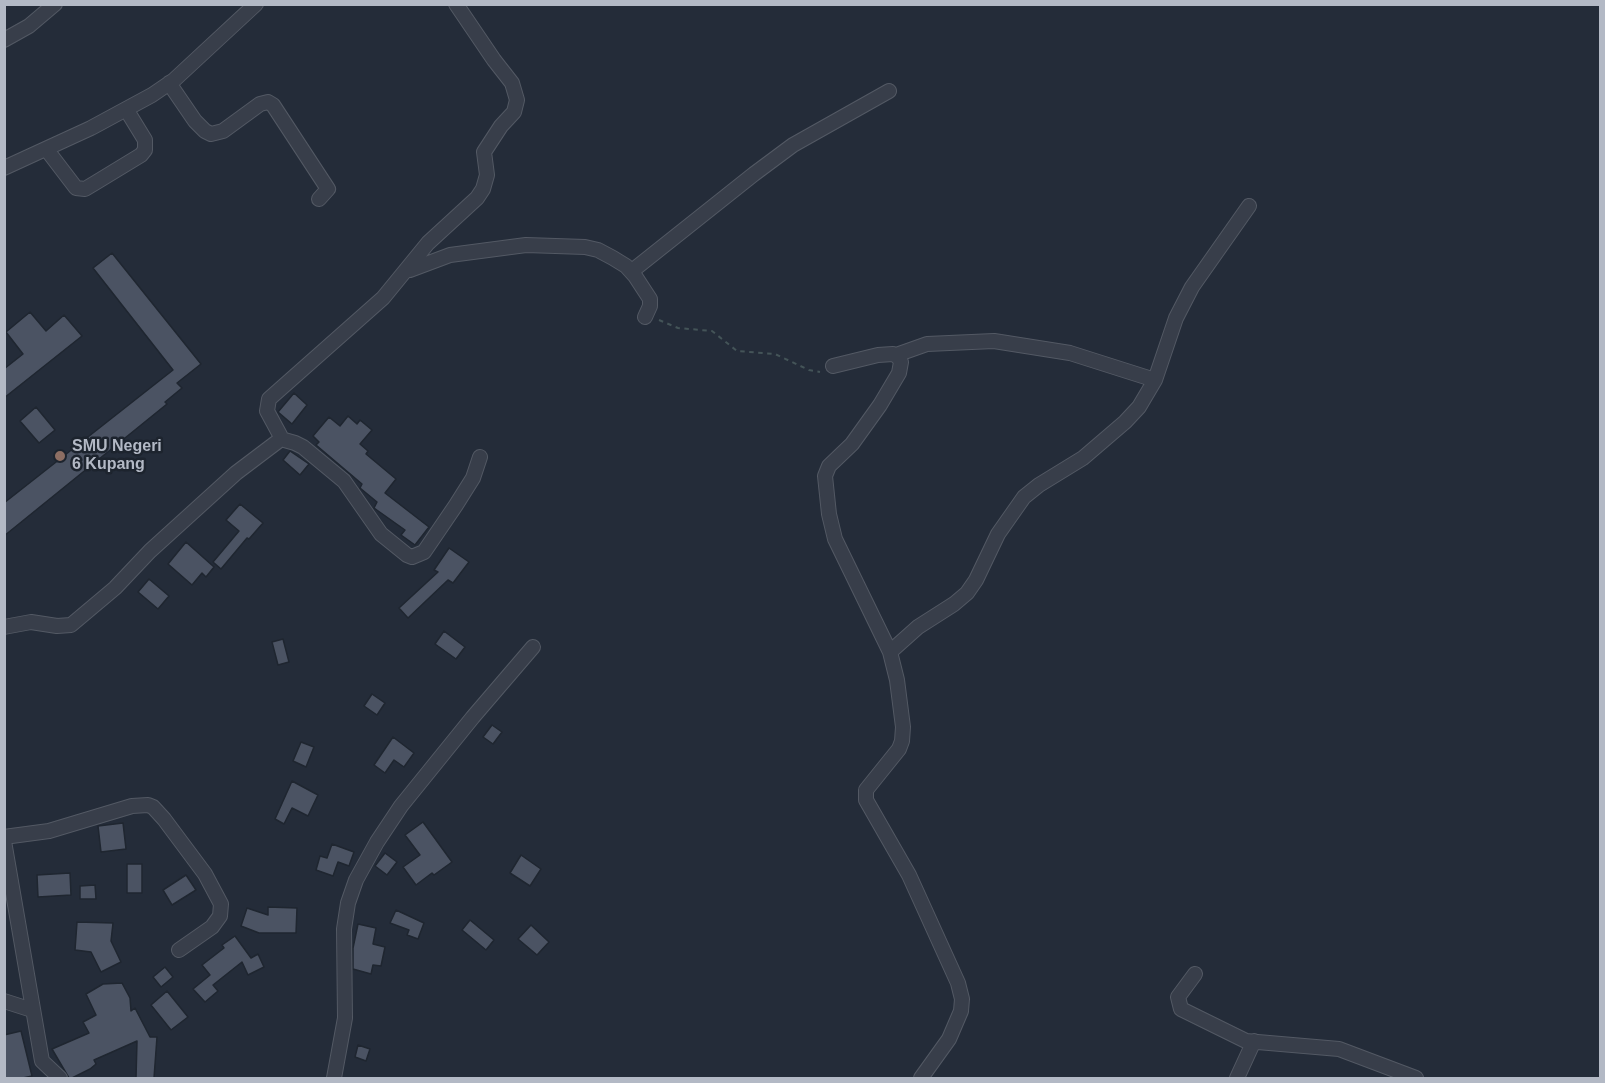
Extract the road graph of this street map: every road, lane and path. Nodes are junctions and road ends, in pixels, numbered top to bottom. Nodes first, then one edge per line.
1 (55, 4) edge
2 (256, 4) edge
3 (456, 4) edge
4 (4, 40) edge
5 (168, 83) junction
6 (889, 91) dead end
7 (126, 109) junction
8 (47, 150) junction
9 (4, 168) edge
10 (319, 199) dead end
11 (1249, 206) dead end
12 (408, 271) junction
13 (632, 271) junction
14 (645, 317) joint
15 (896, 355) junction
16 (833, 366) joint
17 (1155, 380) junction
18 (280, 439) junction
19 (480, 457) dead end
20 (4, 627) edge
21 (533, 647) dead end
22 (890, 652) junction
23 (4, 839) edge
24 (179, 950) dead end
25 (1194, 974) dead end
26 (4, 1001) edge
27 (32, 1010) junction
28 (1254, 1041) junction
29 (60, 1078) edge
30 (334, 1078) edge
31 (921, 1078) edge
32 (1237, 1078) edge
33 (1416, 1078) edge

1 - 4 street
2 - 5 street
3 - 12 street
5 - 7 street
5 - 10 street
6 - 13 street
7 - 8 street
7 - 8 street
8 - 9 street
11 - 17 street
12 - 13 street
12 - 18 street
13 - 14 street
14 - 16 path
15 - 16 street
15 - 17 street
15 - 22 street
17 - 22 street
18 - 19 street
18 - 20 street
21 - 30 street
22 - 31 street
23 - 24 street
23 - 27 street
25 - 28 street
26 - 27 street
27 - 29 street
28 - 32 street
28 - 33 street

